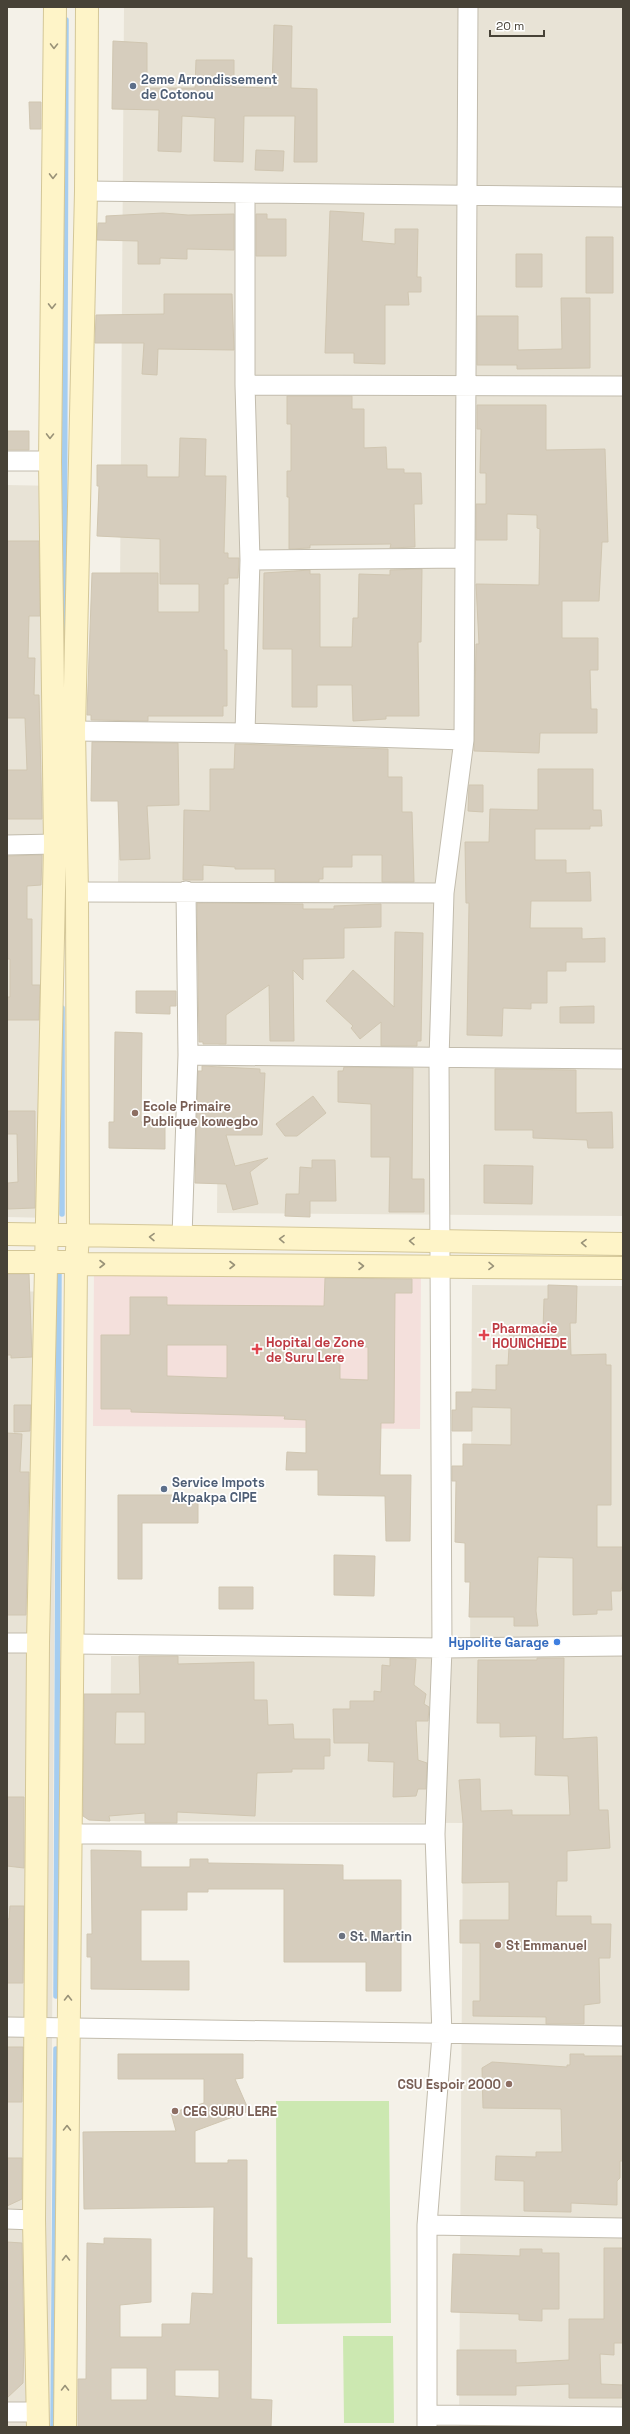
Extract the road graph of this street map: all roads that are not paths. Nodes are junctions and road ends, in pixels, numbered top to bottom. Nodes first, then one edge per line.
1 (55, 7) edge
2 (87, 7) edge
3 (468, 7) edge
4 (86, 191) junction
5 (245, 193) junction
6 (467, 195) junction
7 (623, 197) edge
8 (245, 385) junction
9 (466, 386) junction
10 (623, 386) edge
11 (7, 461) edge
12 (50, 461) junction
13 (464, 558) junction
14 (250, 560) junction
15 (74, 731) junction
16 (245, 733) junction
17 (464, 740) junction
18 (55, 844) junction
19 (7, 846) edge
20 (186, 891) junction
21 (77, 892) junction
22 (444, 893) junction
23 (188, 1055) junction
24 (439, 1059) junction
25 (623, 1059) edge
26 (7, 1234) edge
27 (46, 1235) junction
28 (78, 1236) junction
29 (182, 1237) junction
30 (441, 1242) junction
31 (623, 1244) edge
32 (7, 1262) edge
33 (45, 1262) junction
34 (76, 1264) junction
35 (439, 1266) junction
36 (623, 1268) edge
37 (7, 1643) edge
38 (38, 1643) junction
39 (73, 1644) junction
40 (623, 1646) edge
41 (442, 1648) junction
42 (70, 1834) junction
43 (435, 1834) junction
44 (7, 2027) edge
45 (36, 2028) junction
46 (68, 2029) junction
47 (442, 2035) junction
48 (623, 2036) edge
49 (7, 2219) edge
50 (34, 2220) junction
51 (427, 2225) junction
52 (623, 2228) edge
53 (7, 2412) edge
54 (623, 2418) edge
55 (38, 2420) edge
56 (427, 2421) edge
57 (65, 2427) edge

1 -> 12 street
2 - 4 street
3 - 6 street
4 - 5 street
4 - 15 street
5 - 6 street
5 - 8 street
6 - 7 street
6 - 9 street
8 - 9 street
8 - 14 street
9 - 10 street
9 - 13 street
11 - 12 street
12 - 18 street
13 - 14 street
13 - 17 street
14 - 16 street
15 - 16 street
15 - 21 street
16 - 17 street
17 - 22 street
18 - 19 street
18 - 27 street
20 - 21 street
20 - 22 street
20 - 23 street
21 - 28 street
22 - 24 street
23 - 24 street
23 - 29 street
24 - 25 street
24 - 30 street
26 - 27 street
27 - 28 street
27 - 33 street
29 -> 28 street
28 - 34 street
30 -> 29 street
31 -> 30 street
30 - 35 street
32 - 33 street
33 - 34 street
33 - 38 street
34 -> 35 street
34 - 39 street
35 -> 36 street
35 - 41 street
37 - 38 street
38 - 45 street
39 - 41 street
39 - 42 street
40 - 41 street
41 - 43 street
42 - 43 street
46 -> 42 street
43 - 47 street
44 - 45 street
45 - 46 street
45 - 50 street
46 - 47 street
57 -> 46 street
47 - 48 street
47 - 51 street
49 - 50 street
50 - 55 street
51 - 52 street
51 - 56 street
53 - 55 street
54 - 56 street

